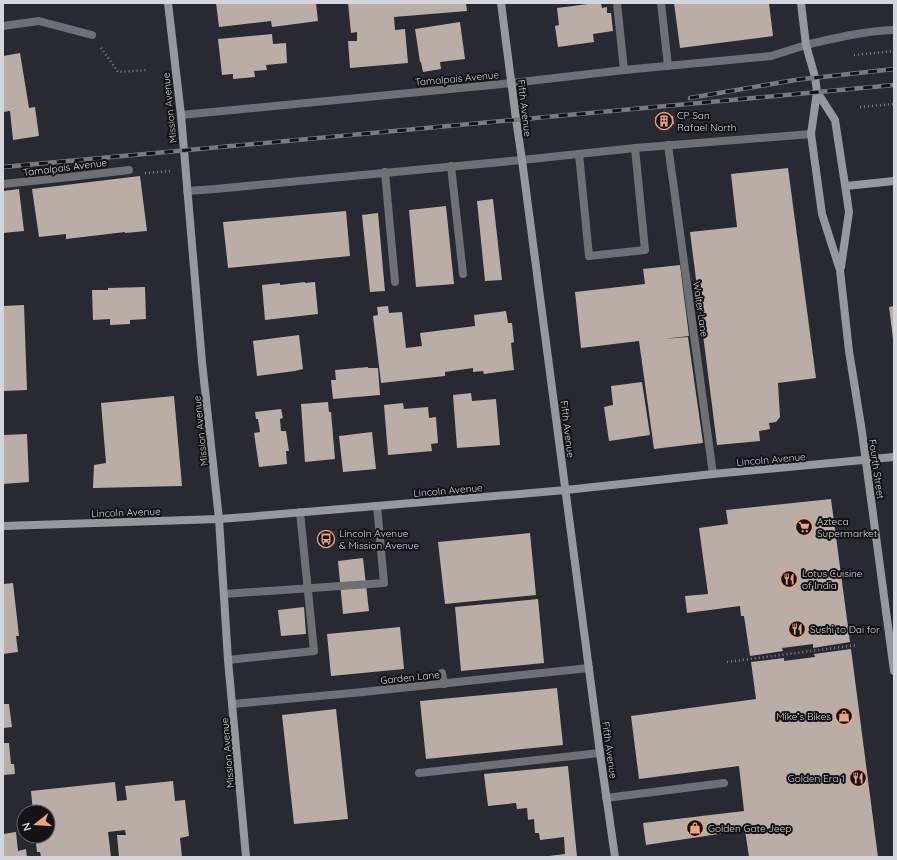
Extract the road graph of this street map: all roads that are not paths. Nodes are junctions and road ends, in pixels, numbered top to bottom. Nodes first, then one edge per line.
1 (168, 3) edge
2 (501, 3) edge
3 (617, 3) edge
4 (661, 3) edge
5 (801, 3) edge
6 (3, 26) edge
7 (894, 30) edge
8 (92, 35) road end
9 (806, 45) junction
10 (668, 66) junction
11 (624, 70) junction
12 (512, 83) junction
13 (817, 92) junction
14 (181, 115) junction
15 (811, 134) junction
16 (668, 145) junction
17 (635, 148) junction
18 (579, 154) junction
19 (522, 160) junction
20 (451, 166) junction
21 (129, 170) road end
22 (385, 172) junction
23 (894, 181) edge
24 (3, 184) edge
25 (846, 186) junction
26 (187, 191) junction
27 (840, 270) junction
28 (464, 274) dead end
29 (395, 282) dead end
30 (894, 457) edge
31 (866, 460) junction
32 (713, 474) junction
33 (566, 490) junction
34 (376, 506) junction
35 (300, 512) junction
36 (219, 518) junction
37 (3, 526) edge
38 (309, 588) junction
39 (224, 594) junction
40 (228, 660) junction
41 (589, 668) junction
42 (894, 670) edge
43 (442, 673) dead end
44 (444, 684) junction
45 (233, 704) junction
46 (600, 753) junction
47 (419, 773) dead end
48 (724, 783) dead end
49 (606, 798) junction
50 (246, 857) edge
51 (615, 857) edge

1 - 14 street, Mission Avenue
2 - 12 street, Fifth Avenue
3 - 11 street
4 - 10 street
5 - 9 street, Fourth Street
6 - 8 street
7 - 9 street, Tamalpais Avenue
9 - 10 street, Tamalpais Avenue
9 - 13 street, Fourth Street
10 - 11 street, Tamalpais Avenue
11 - 12 street, Tamalpais Avenue
12 - 14 street, Tamalpais Avenue
12 - 19 street, Fifth Avenue
13 - 15 street, Fourth Street
13 - 25 street, Fourth Street
14 - 26 street, Mission Avenue
15 - 16 street
15 - 27 street, Fourth Street
16 - 17 street
16 - 32 street, Walter Lane
17 - 18 street
17 - 18 street
18 - 19 street
19 - 20 street
19 - 33 street, Fifth Avenue
20 - 22 street
20 - 28 street
21 - 24 street, Tamalpais Avenue
22 - 26 street
22 - 29 street
23 - 25 street
25 - 27 street, Fourth Street
26 - 36 street, Mission Avenue
27 - 31 street, Fourth Street
30 - 31 street, Lincoln Avenue
31 - 32 street, Lincoln Avenue
31 - 42 street, Fourth Street
32 - 33 street, Lincoln Avenue
33 - 34 street, Lincoln Avenue
33 - 41 street, Fifth Avenue
34 - 35 street, Lincoln Avenue
34 - 38 street
35 - 36 street, Lincoln Avenue
35 - 38 street
36 - 37 street, Lincoln Avenue
36 - 39 street, Mission Avenue
38 - 39 street
38 - 40 street
39 - 40 street, Mission Avenue
40 - 45 street, Mission Avenue
41 - 44 street, Garden Lane
41 - 46 street, Fifth Avenue
43 - 44 street
44 - 45 street, Garden Lane
45 - 50 street, Mission Avenue
46 - 47 street
46 - 49 street, Fifth Avenue
48 - 49 street
49 - 51 street, Fifth Avenue

